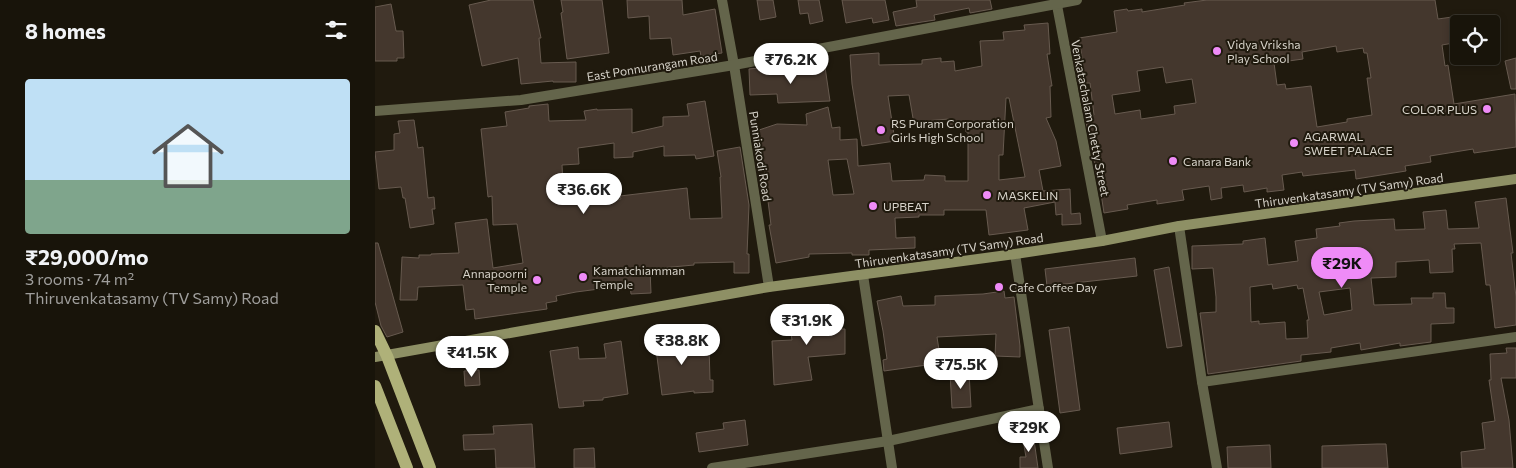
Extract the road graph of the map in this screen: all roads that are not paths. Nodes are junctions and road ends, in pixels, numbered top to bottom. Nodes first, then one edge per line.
1 (722, 0) edge
2 (1077, 0) edge
3 (1057, 1) edge
4 (734, 65) junction
5 (375, 111) edge
6 (1516, 179) edge
7 (1179, 226) junction
8 (1102, 241) junction
9 (1015, 254) junction
10 (863, 275) junction
11 (769, 287) junction
12 (375, 331) edge
13 (1516, 337) edge
14 (381, 356) edge
15 (1201, 382) junction
16 (375, 386) edge
17 (1039, 409) junction
18 (888, 441) junction
19 (407, 468) edge
20 (430, 468) edge
21 (712, 468) edge
22 (892, 468) edge
23 (1049, 468) edge
24 (1217, 468) edge

1 - 4 street, Punniakodi Road
2 - 3 street, East Ponnurangam Road
3 - 4 street, East Ponnurangam Road
3 - 8 street, Venkatachalam Chetty Street
4 - 5 street, East Ponnurangam Road
4 - 11 street, Punniakodi Road
6 - 7 main road, Thiruvenkatasamy (TV Samy) Road
7 - 8 main road, Thiruvenkatasamy (TV Samy) Road
7 - 15 street
8 - 9 main road, Thiruvenkatasamy (TV Samy) Road
9 - 10 main road, Thiruvenkatasamy (TV Samy) Road
9 - 17 street
10 - 11 main road, Thiruvenkatasamy (TV Samy) Road
10 - 18 street
11 - 14 main road, Thiruvenkatasamy (TV Samy) Road
12 - 14 main road
13 - 15 street
14 - 20 main road
15 - 24 street
16 - 19 main road
17 - 18 street
17 - 23 street
18 - 21 street
18 - 22 street

